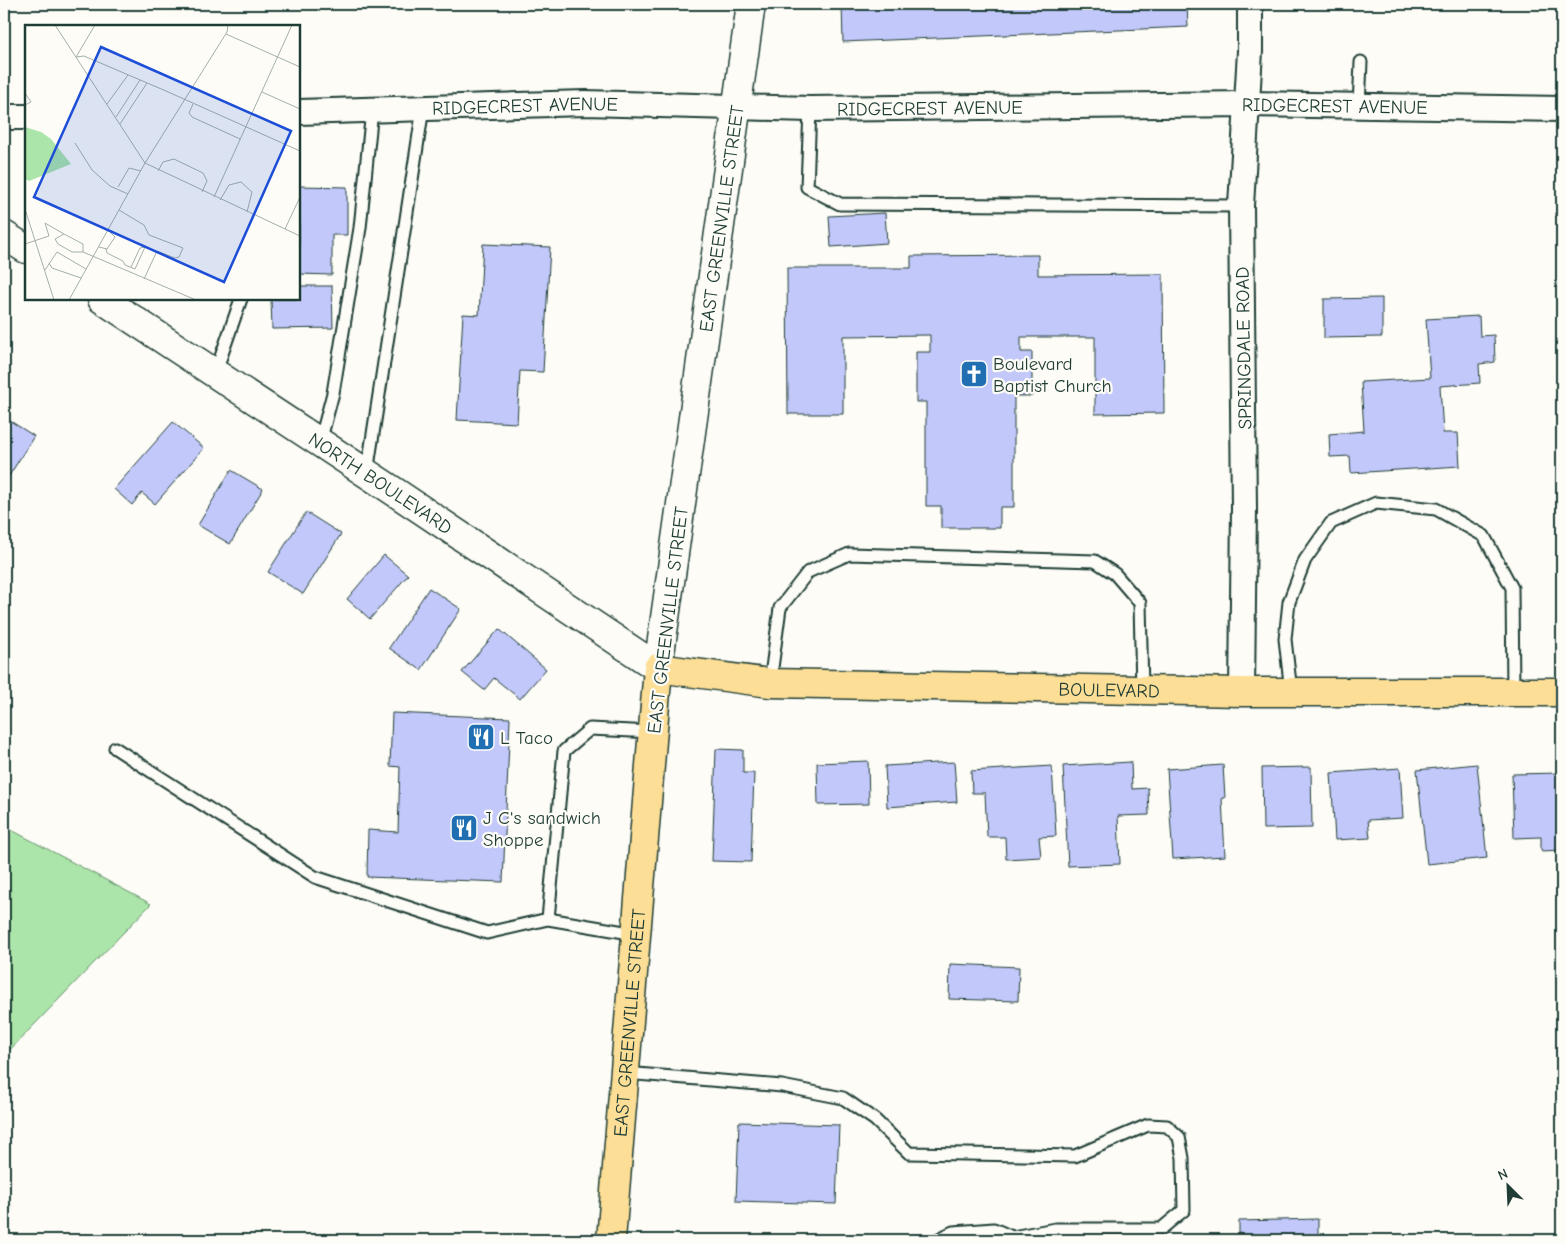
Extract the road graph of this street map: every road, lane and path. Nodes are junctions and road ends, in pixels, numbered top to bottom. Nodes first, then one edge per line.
1 (751, 4) edge
2 (1250, 4) edge
3 (1361, 62) dead end
4 (1247, 104) junction
5 (1360, 106) junction
6 (736, 107) junction
7 (423, 108) junction
8 (810, 109) junction
9 (1562, 109) edge
10 (372, 110) junction
11 (300, 112) edge
12 (4, 117) edge
13 (25, 117) edge
14 (1241, 206) junction
15 (4, 235) edge
16 (25, 248) edge
17 (104, 300) edge
18 (241, 300) edge
19 (215, 374) junction
20 (320, 442) junction
21 (367, 474) junction
22 (658, 668) junction
23 (770, 683) junction
24 (1142, 690) junction
25 (1242, 692) junction
26 (1292, 692) junction
27 (1513, 692) junction
28 (1562, 692) edge
29 (653, 732) junction
30 (115, 748) dead end
31 (548, 919) junction
32 (636, 934) junction
33 (625, 1073) junction
34 (1011, 1238) edge
35 (611, 1240) edge
36 (937, 1240) edge

1 - 6 street, EAST GREENVILLE STREET
2 - 4 street, SPRINGDALE ROAD
3 - 5 lane
4 - 5 street, RIDGECREST AVENUE
4 - 8 street, RIDGECREST AVENUE
4 - 14 street, SPRINGDALE ROAD
5 - 9 street, RIDGECREST AVENUE
6 - 7 street, RIDGECREST AVENUE
6 - 8 street, RIDGECREST AVENUE
6 - 22 street, EAST GREENVILLE STREET
7 - 10 street, RIDGECREST AVENUE
7 - 21 lane
8 - 14 lane
10 - 11 street, RIDGECREST AVENUE
10 - 20 lane
12 - 13 street
14 - 25 street, SPRINGDALE ROAD
15 - 16 street
17 - 19 street, NORTH BOULEVARD
18 - 19 lane
19 - 20 street, NORTH BOULEVARD
20 - 21 street, NORTH BOULEVARD
21 - 22 street, NORTH BOULEVARD
22 - 23 main road, BOULEVARD
22 - 29 main road, EAST GREENVILLE STREET
23 - 24 main road, BOULEVARD
23 - 24 lane
24 - 25 main road, BOULEVARD
25 - 26 main road, BOULEVARD
26 - 27 main road, BOULEVARD
26 - 27 lane
27 - 28 main road, BOULEVARD
29 - 31 lane
29 - 32 main road, EAST GREENVILLE STREET
30 - 31 lane
31 - 32 lane
32 - 33 main road, EAST GREENVILLE STREET
33 - 34 lane
33 - 35 main road, EAST GREENVILLE STREET
34 - 36 lane

